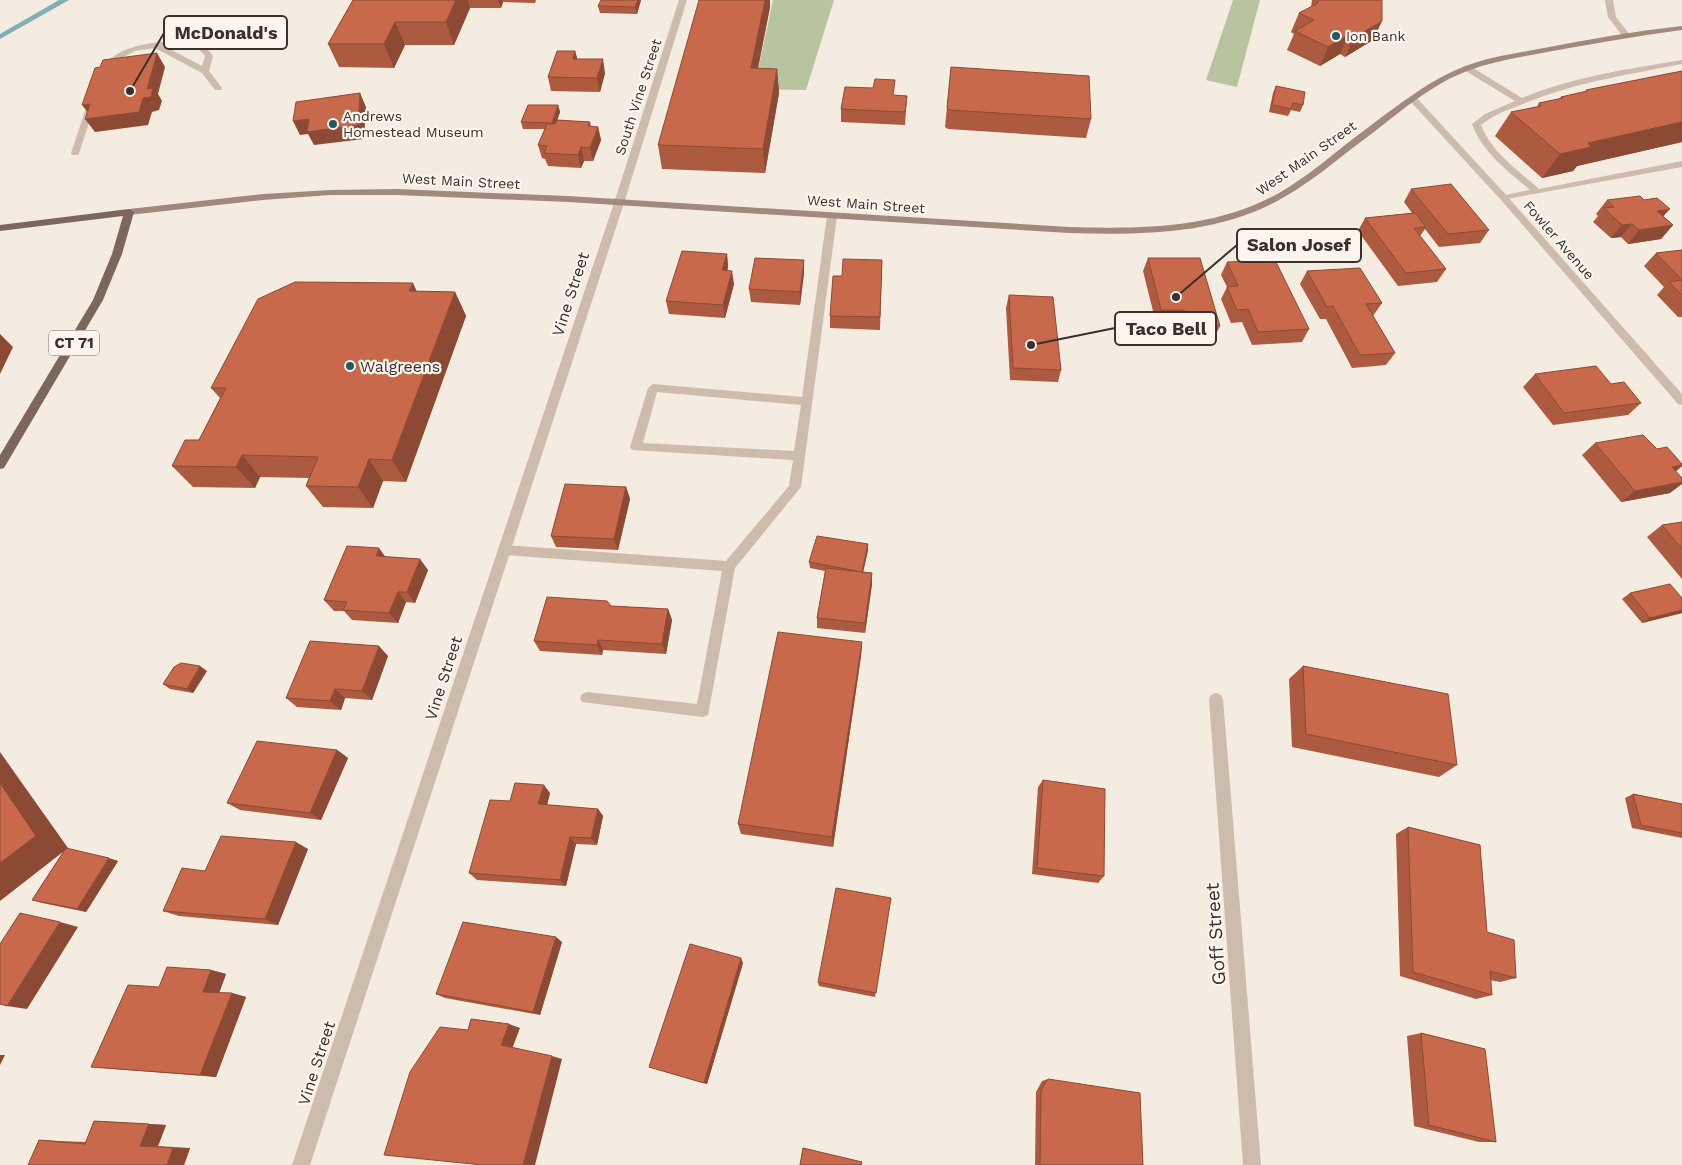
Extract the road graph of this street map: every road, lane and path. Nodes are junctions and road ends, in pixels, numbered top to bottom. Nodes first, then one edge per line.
1 (683, 0) edge
2 (1609, 0) edge
3 (1682, 28) edge
4 (1626, 35) junction
5 (156, 45) junction
6 (1682, 62) edge
7 (1467, 68) junction
8 (205, 71) junction
9 (100, 80) edge
10 (218, 88) dead end
11 (93, 99) edge
12 (1413, 99) junction
13 (1521, 101) junction
14 (75, 153) dead end
15 (1682, 164) edge
16 (1537, 192) junction
17 (1504, 198) junction
18 (619, 203) junction
19 (129, 212) junction
20 (832, 216) junction
21 (0, 228) edge
22 (806, 401) junction
23 (1682, 401) edge
24 (799, 456) junction
25 (0, 465) edge
26 (504, 550) junction
27 (730, 566) junction
28 (587, 698) dead end
29 (1216, 699) dead end
30 (301, 1165) edge
31 (1252, 1165) edge

1 - 18 street, South Vine Street
2 - 4 street
3 - 4 main road, West Main Street
4 - 7 main road, West Main Street
5 - 8 street
5 - 8 street
5 - 9 street
6 - 13 street
7 - 12 main road, West Main Street
7 - 13 street
8 - 10 street
11 - 14 street
12 - 17 street, Fowler Avenue
12 - 20 main road, West Main Street
13 - 16 street
15 - 16 street
16 - 17 street
17 - 23 street, Fowler Avenue
18 - 19 main road, West Main Street
18 - 20 main road, West Main Street
18 - 26 street, Vine Street
19 - 21 main road, West Main Street
19 - 25 main road, CT 71
20 - 22 street
22 - 24 street
22 - 24 street
24 - 27 street
26 - 27 street
26 - 30 street, Vine Street
27 - 28 street
29 - 31 street, Goff Street

